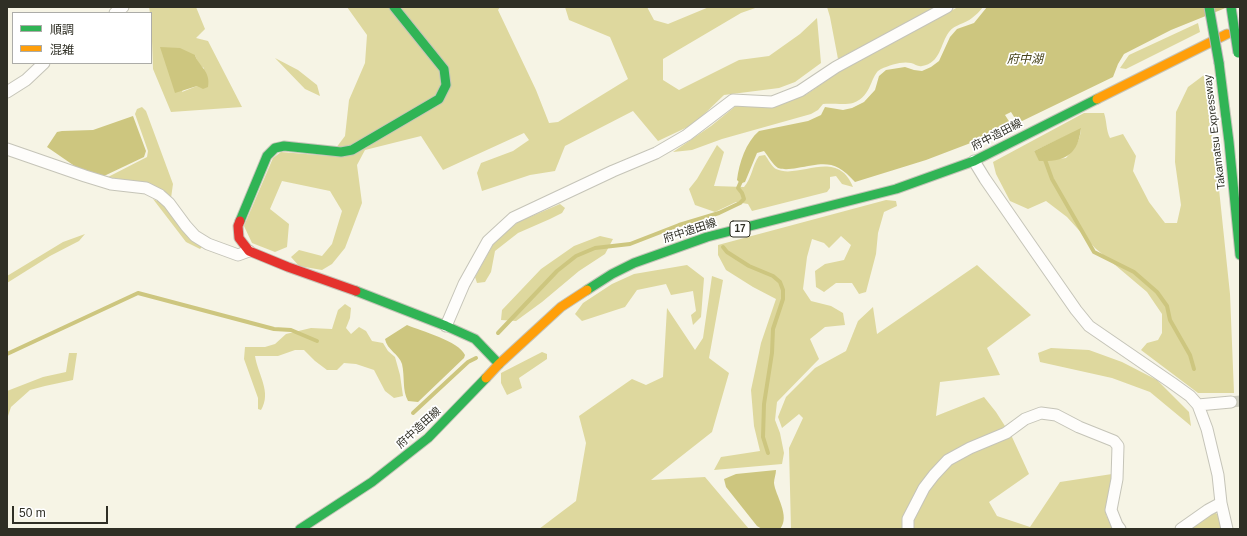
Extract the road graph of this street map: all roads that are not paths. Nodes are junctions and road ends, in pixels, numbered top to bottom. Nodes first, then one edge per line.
1 (394, 7) edge
2 (947, 7) edge
3 (1209, 7) edge
4 (1231, 7) edge
5 (1240, 28) edge
6 (1239, 56) edge
7 (43, 64) edge
8 (7, 92) edge
9 (7, 148) edge
10 (974, 160) junction
11 (249, 251) junction
12 (1240, 255) edge
13 (446, 326) junction
14 (499, 364) junction
15 (1231, 402) tunnel mouth
16 (1198, 405) junction
17 (1222, 503) junction
18 (300, 529) edge
19 (908, 529) edge
20 (1120, 529) edge
21 (1181, 529) edge
22 (1227, 529) edge

1 - 11 main road
2 - 13 street
3 - 12 main road, Takamatsu Expressway, bridge
4 - 6 main road, bridge
5 - 10 main road, 府中造田線 / 17
7 - 8 street
9 - 11 street
10 - 14 main road, 府中造田線 / 17
10 - 16 street
11 - 13 main road
13 - 14 main road
14 - 18 main road, 府中造田線 / 17
15 - 16 street
16 - 17 street
17 - 21 street
17 - 22 street
19 - 20 street

